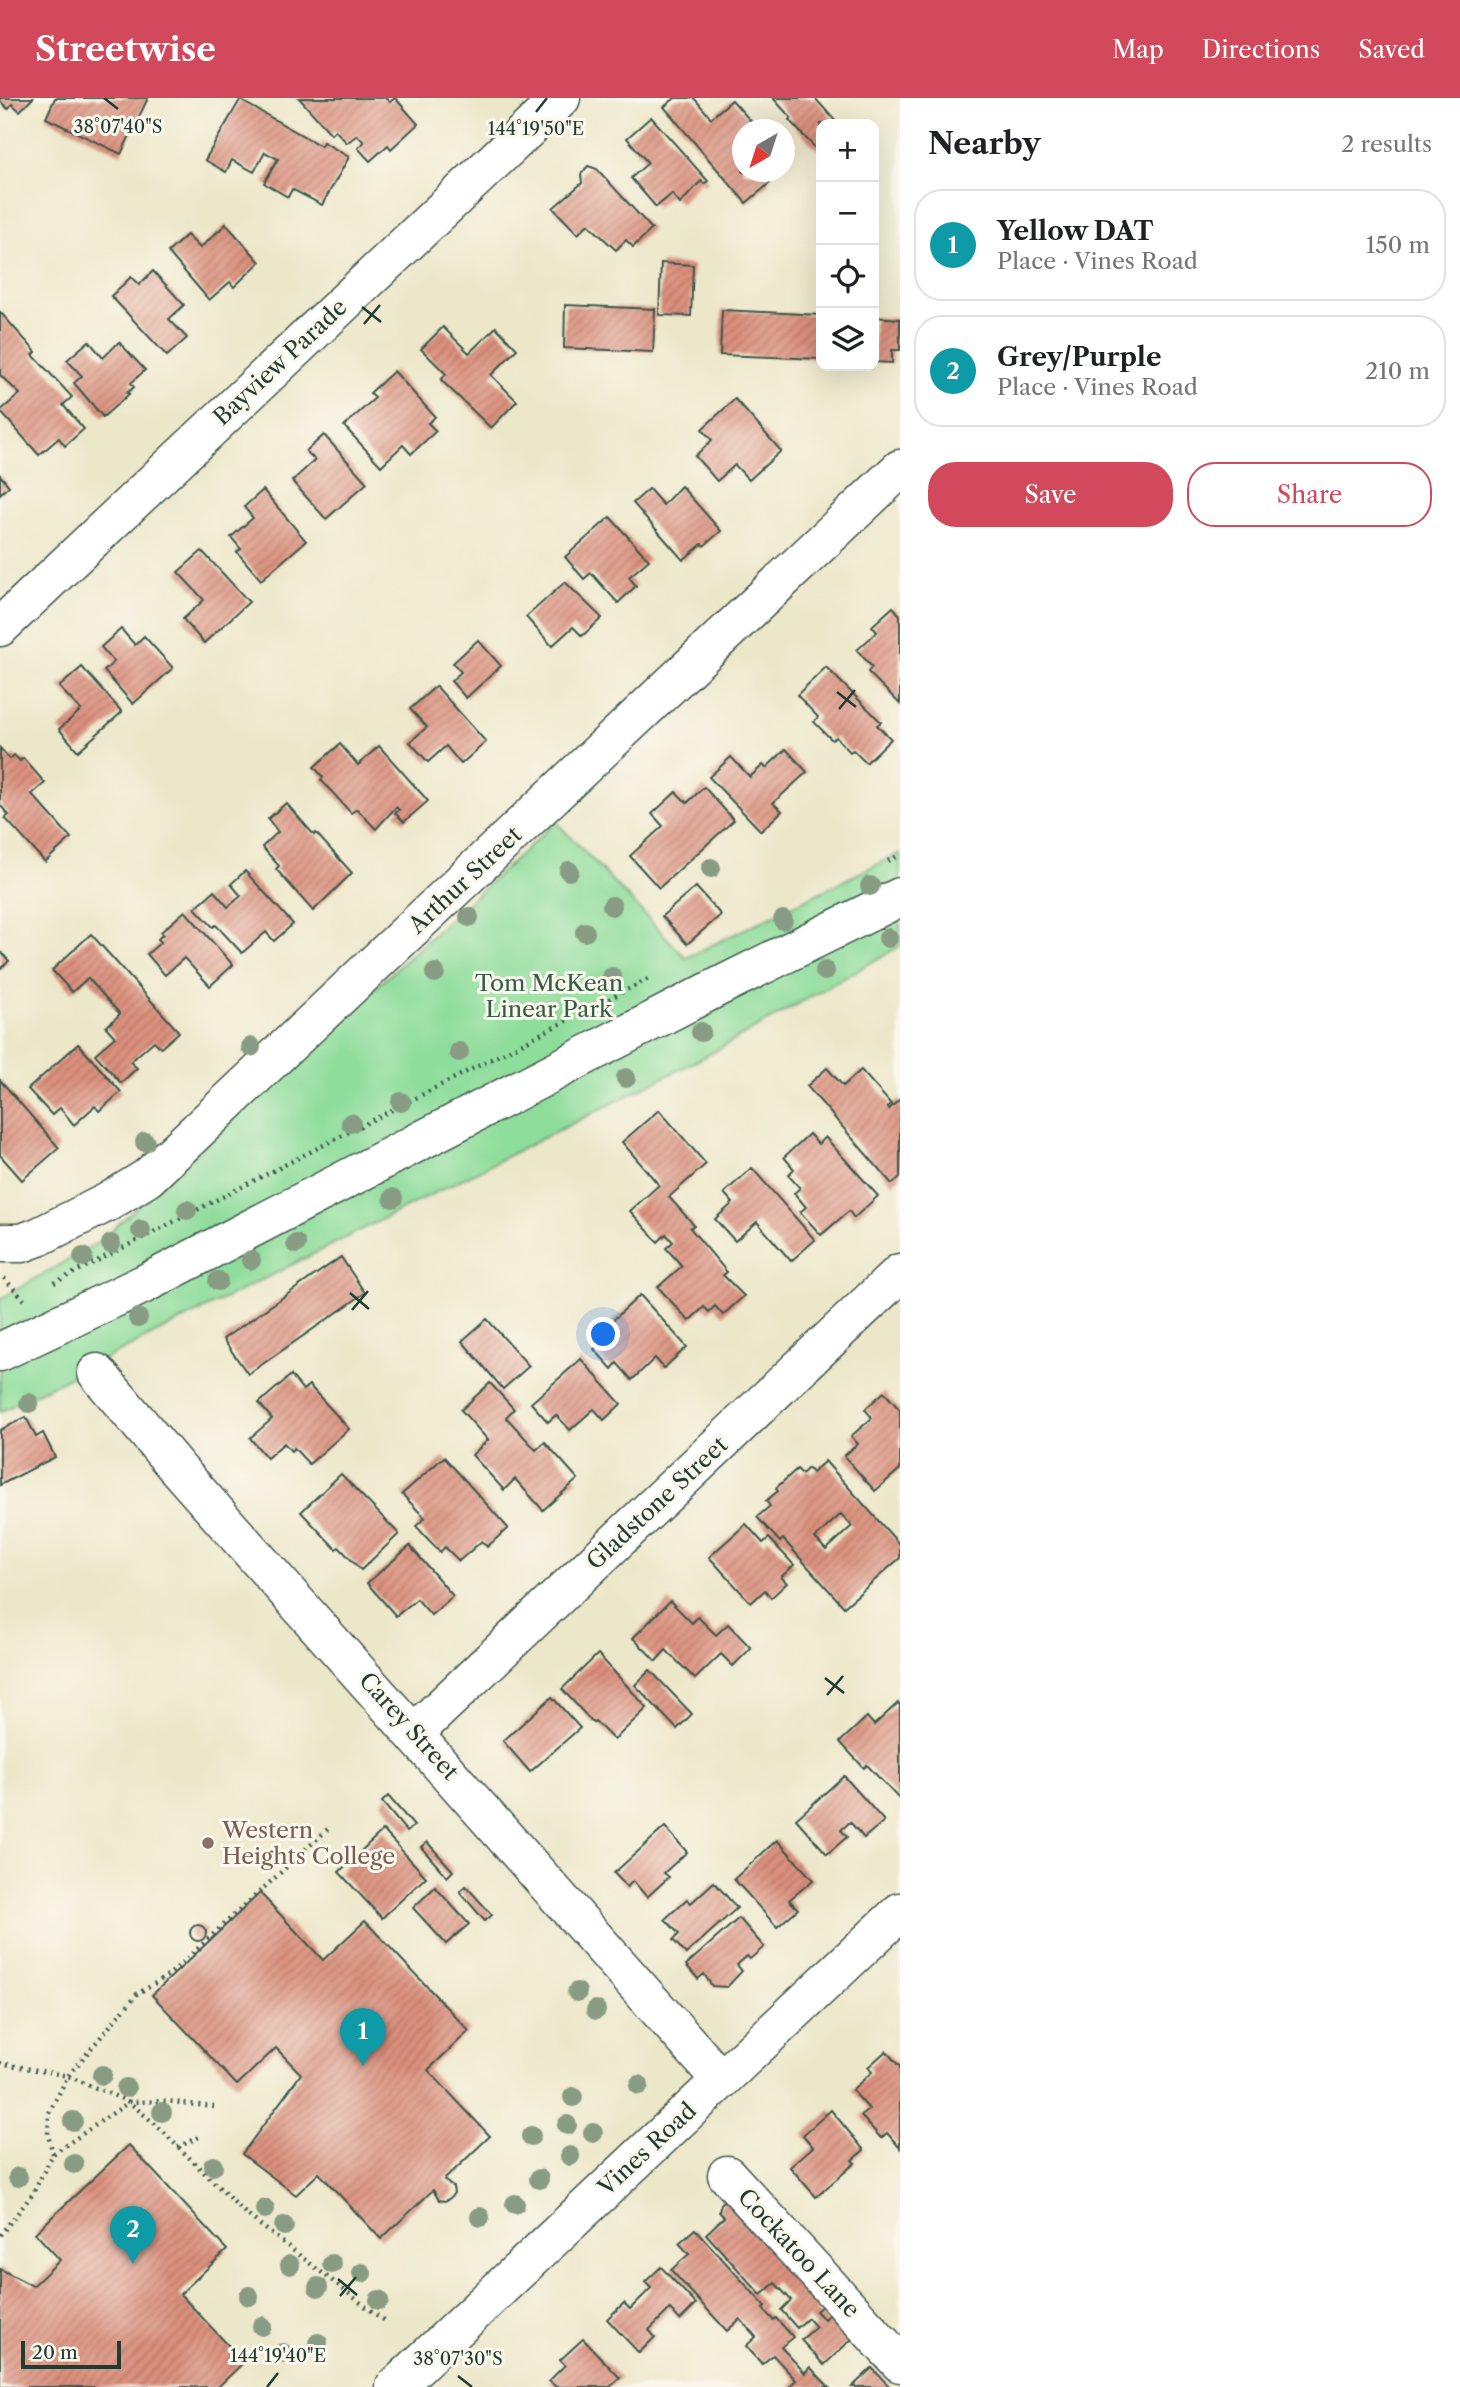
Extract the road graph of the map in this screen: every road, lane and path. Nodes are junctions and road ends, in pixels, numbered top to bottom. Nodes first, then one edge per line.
1 (561, 98) edge
2 (900, 469) edge
3 (0, 627) edge
4 (900, 855) edge
5 (888, 861) dead end
6 (900, 897) edge
7 (655, 976) dead end
8 (0, 1243) edge
9 (900, 1273) edge
10 (48, 1286) dead end
11 (36, 1293) dead end
12 (12, 1305) dead end
13 (0, 1352) edge
14 (97, 1373) dead end
15 (414, 1733) junction
16 (330, 1827) dead end
17 (900, 1912) edge
18 (0, 2063) edge
19 (68, 2076) junction
20 (720, 2079) junction
21 (129, 2102) junction
22 (214, 2107) dead end
23 (200, 2137) dead end
24 (178, 2147) junction
25 (53, 2154) junction
26 (727, 2175) dead end
27 (0, 2235) edge
28 (387, 2323) dead end
29 (900, 2363) edge
30 (395, 2387) edge

1 - 3 street, Bayview Parade
2 - 8 street, Arthur Street
4 - 5 path
6 - 13 street
7 - 10 path
9 - 15 street, Gladstone Street
11 - 12 path
14 - 15 street, Carey Street
15 - 20 street, Carey Street
16 - 19 path
17 - 20 street, Vines Road
18 - 19 path
19 - 21 path
19 - 25 path
20 - 30 street, Vines Road
21 - 22 path
21 - 24 path
21 - 25 path
23 - 24 path
24 - 28 path
25 - 27 path
26 - 29 street, Cockatoo Lane

